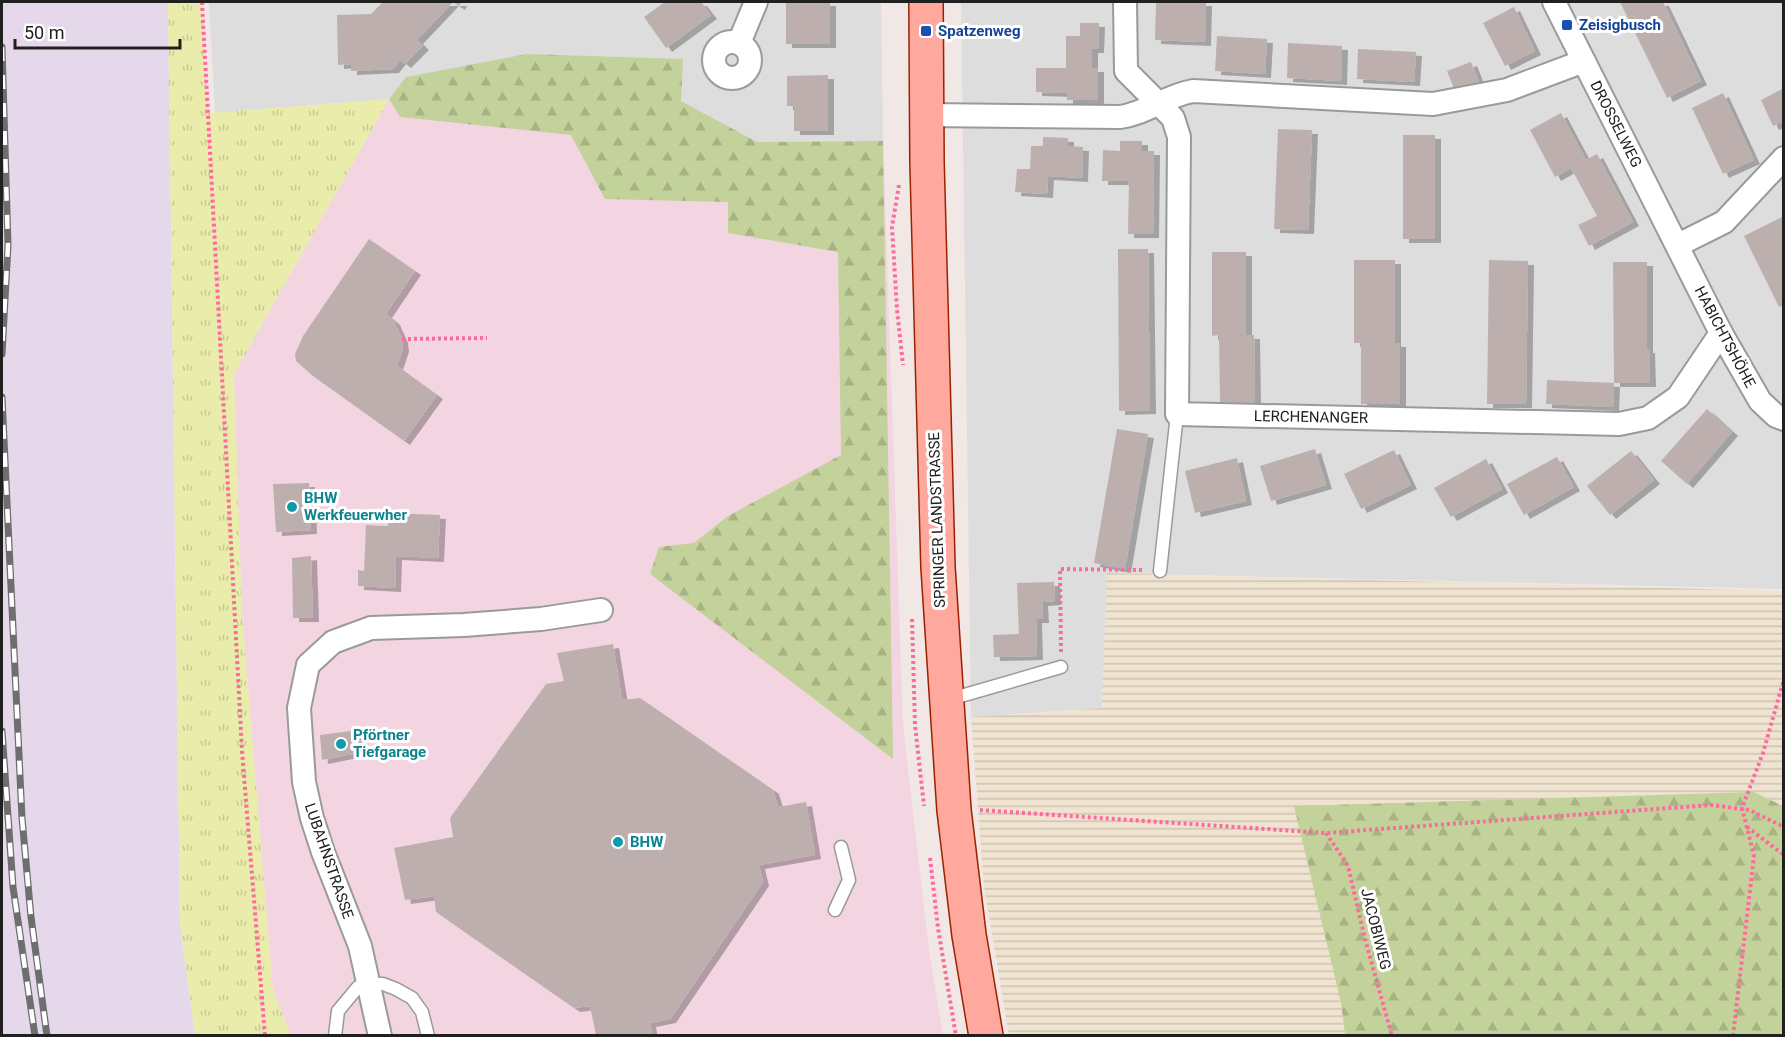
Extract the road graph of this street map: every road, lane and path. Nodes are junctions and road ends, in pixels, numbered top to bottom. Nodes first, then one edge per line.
1 (202, 2) edge
2 (756, 2) edge
3 (926, 2) edge
4 (1125, 2) edge
5 (1554, 2) edge
6 (739, 43) dead end
7 (1584, 61) junction
8 (1159, 103) junction
9 (926, 115) junction
10 (1784, 158) edge
11 (1678, 246) junction
12 (1721, 333) junction
13 (487, 338) dead end
14 (402, 339) dead end
15 (1177, 414) junction
16 (1784, 419) edge
17 (1160, 571) joint
18 (601, 610) dead end
19 (1061, 667) joint
20 (1784, 679) edge
21 (946, 701) junction
22 (1742, 808) junction
23 (954, 810) junction
24 (1747, 827) junction
25 (1784, 827) edge
26 (1326, 833) junction
27 (841, 847) dead end
28 (1784, 855) edge
29 (835, 910) dead end
30 (369, 984) junction
31 (265, 1035) edge
32 (334, 1035) edge
33 (380, 1035) edge
34 (428, 1035) edge
35 (986, 1035) edge
36 (1392, 1035) edge
37 (1733, 1035) edge

1 - 31 path
2 - 6 street
3 - 9 main road, SPRINGER LANDSTRASSE
4 - 8 street
5 - 7 street, DROSSELWEG
7 - 8 street
7 - 11 street, DROSSELWEG
8 - 9 street
8 - 15 street
9 - 21 main road, SPRINGER LANDSTRASSE
10 - 11 street
11 - 12 street, HABICHTSHÖHE
12 - 15 street, LERCHENANGER
12 - 16 street, HABICHTSHÖHE
13 - 14 path
15 - 17 lane
17 - 19 path
18 - 30 street, LUBAHNSTRASSE
19 - 21 lane
20 - 22 path
21 - 23 main road, SPRINGER LANDSTRASSE
22 - 24 path
22 - 25 path
22 - 26 path
23 - 26 path
23 - 35 main road, SPRINGER LANDSTRASSE
24 - 28 path
24 - 37 path
26 - 36 path, JACOBIWEG
27 - 29 lane
30 - 32 lane
30 - 33 street, LUBAHNSTRASSE
30 - 34 lane

